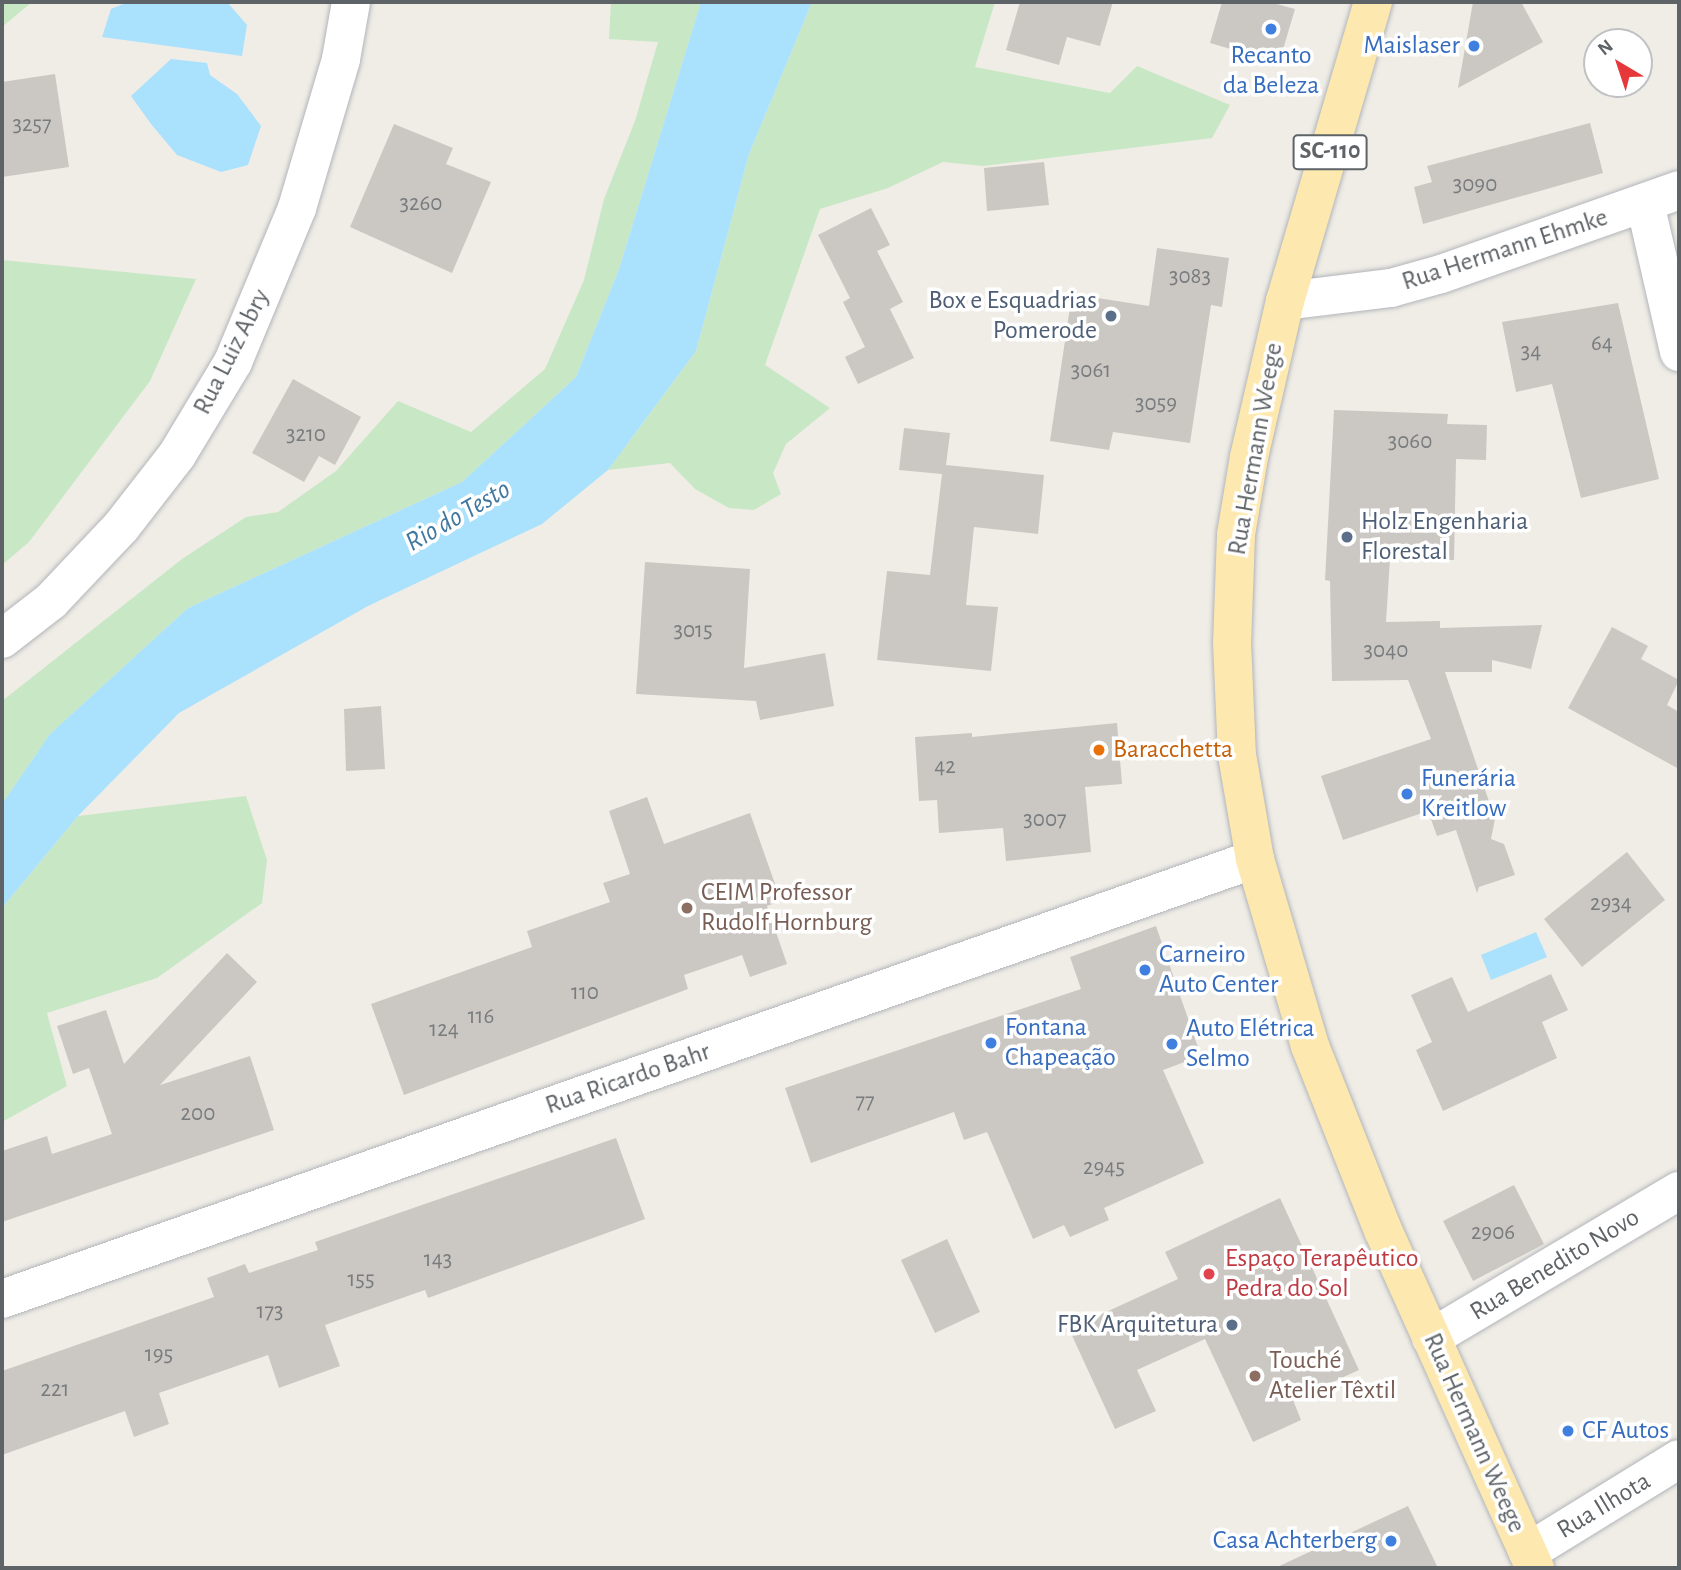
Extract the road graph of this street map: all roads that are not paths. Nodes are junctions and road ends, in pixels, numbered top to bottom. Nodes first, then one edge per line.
1 (351, 2) edge
2 (1373, 2) edge
3 (1662, 196) edge
4 (1285, 301) junction
5 (1679, 352) edge
6 (2, 639) edge
7 (1255, 859) junction
8 (1679, 1191) edge
9 (2, 1299) edge
10 (1431, 1338) junction
11 (1679, 1459) edge
12 (1532, 1560) edge

1 - 6 street, Rua Luiz Abry
2 - 4 main road, Rua Hermann Weege / SC-110
3 - 4 street, Rua Hermann Ehmke
3 - 5 street
4 - 7 main road, Rua Hermann Weege / SC-110
7 - 9 street, Rua Ricardo Bahr
7 - 10 main road, Rua Hermann Weege / SC-110
8 - 10 street, Rua Benedito Novo
10 - 12 main road, Rua Hermann Weege / SC-110
11 - 12 street, Rua Ilhota

